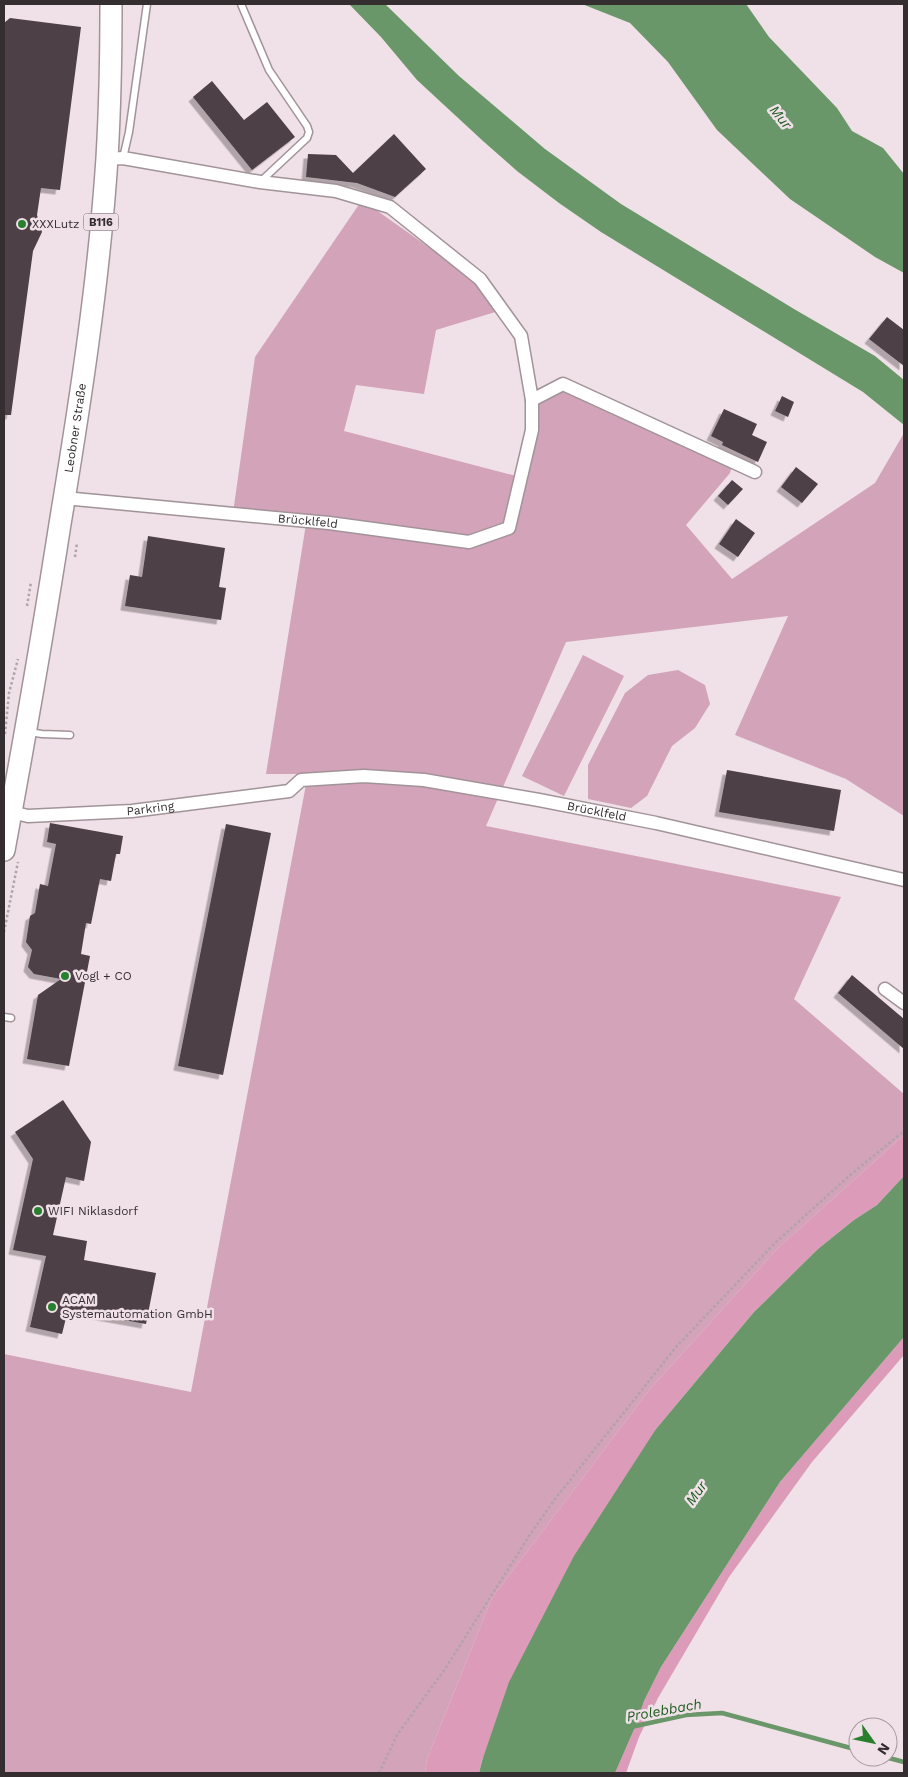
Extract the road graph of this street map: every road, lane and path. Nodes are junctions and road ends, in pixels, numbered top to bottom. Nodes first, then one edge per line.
1 (111, 4) edge
2 (148, 4) edge
3 (241, 4) edge
4 (115, 158) junction
5 (260, 182) junction
6 (532, 400) junction
7 (755, 472) dead end
8 (64, 498) junction
9 (32, 576) dead end
10 (27, 606) dead end
11 (20, 654) dead end
12 (25, 731) junction
13 (70, 735) dead end
14 (4, 738) edge
15 (289, 791) joint
16 (11, 812) junction
17 (4, 850) edge
18 (904, 880) edge
19 (885, 989) dead end
20 (904, 1003) edge
21 (4, 1017) edge
22 (11, 1018) dead end
23 (904, 1131) edge
24 (379, 1773) edge

1 - 4 main road, Leobner Straße / B116
2 - 4 lane
3 - 5 lane
4 - 5 street, Brücklfeld
4 - 8 main road, Leobner Straße / B116
5 - 6 street, Brücklfeld
6 - 7 street
6 - 8 street, Brücklfeld
8 - 12 main road, Leobner Straße / B116
9 - 10 path
11 - 14 path
12 - 13 lane
12 - 16 main road, Leobner Straße / B116
15 - 16 street, Parkring
15 - 18 street, Brücklfeld
16 - 17 main road, Leobner Straße / B116
19 - 20 street
21 - 22 lane
23 - 24 path

